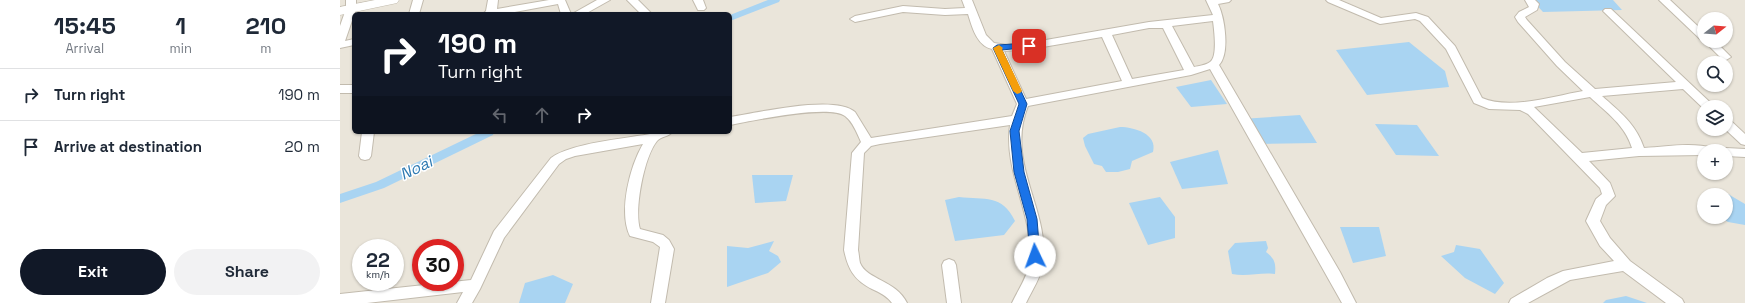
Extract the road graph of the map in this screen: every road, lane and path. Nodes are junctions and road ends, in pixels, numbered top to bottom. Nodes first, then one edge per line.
1 (393, 0) edge
2 (418, 0) edge
3 (493, 0) edge
4 (605, 0) edge
5 (632, 0) edge
6 (967, 0) edge
7 (1226, 0) edge
8 (1330, 0) edge
9 (1530, 0) edge
10 (1664, 0) edge
11 (1212, 1) edge
12 (347, 6) edge
13 (971, 11) junction
14 (1608, 11) dead end
15 (415, 12) edge
16 (490, 12) edge
17 (501, 12) edge
18 (565, 12) edge
19 (581, 12) edge
20 (644, 12) edge
21 (1218, 17) junction
22 (855, 19) dead end
23 (1162, 24) junction
24 (1697, 31) edge
25 (1106, 34) junction
26 (340, 40) edge
27 (352, 43) edge
28 (340, 46) edge
29 (997, 48) junction
30 (1716, 48) edge
31 (1725, 56) edge
32 (1213, 66) junction
33 (1191, 72) junction
34 (1128, 82) junction
35 (1686, 85) junction
36 (340, 89) edge
37 (352, 89) edge
38 (1591, 93) junction
39 (1702, 100) edge
40 (1023, 104) junction
41 (1522, 106) junction
42 (1017, 118) junction
43 (732, 121) edge
44 (1733, 130) edge
45 (368, 134) edge
46 (658, 134) edge
47 (1745, 141) edge
48 (868, 143) junction
49 (1697, 150) edge
50 (1639, 152) junction
51 (1733, 152) edge
52 (1745, 153) edge
53 (365, 156) dead end
54 (1579, 158) junction
55 (949, 265) dead end
56 (1625, 265) junction
57 (475, 284) junction
58 (343, 301) edge
59 (464, 303) edge
60 (658, 303) edge
61 (900, 303) edge
62 (954, 303) edge
63 (1019, 303) edge
64 (1348, 303) edge
65 (1516, 303) edge
66 (1677, 303) edge

1 - 12 street
2 - 15 street
3 - 16 street
4 - 19 street
5 - 20 street
6 - 13 street
7 - 11 street
8 - 41 street
9 - 38 street
10 - 24 street
11 - 21 street
12 - 26 street
13 - 22 street
13 - 29 street
14 - 35 street
17 - 18 street
21 - 23 street
21 - 32 street
23 - 25 street
23 - 33 street
25 - 29 street
25 - 34 street
27 - 28 street
29 - 40 street
30 - 31 street
32 - 33 street
32 - 64 street
33 - 34 street
34 - 40 street
35 - 38 street
35 - 39 street
36 - 37 street
38 - 41 street
38 - 50 street
40 - 42 street
41 - 54 street
42 - 48 street
42 - 63 street
43 - 48 street
44 - 47 street
45 - 53 street
46 - 57 street
46 - 60 street
48 - 61 street
49 - 50 street
50 - 54 street
51 - 52 street
54 - 56 street
55 - 62 street
56 - 65 street
56 - 66 street
57 - 58 street
57 - 59 street

